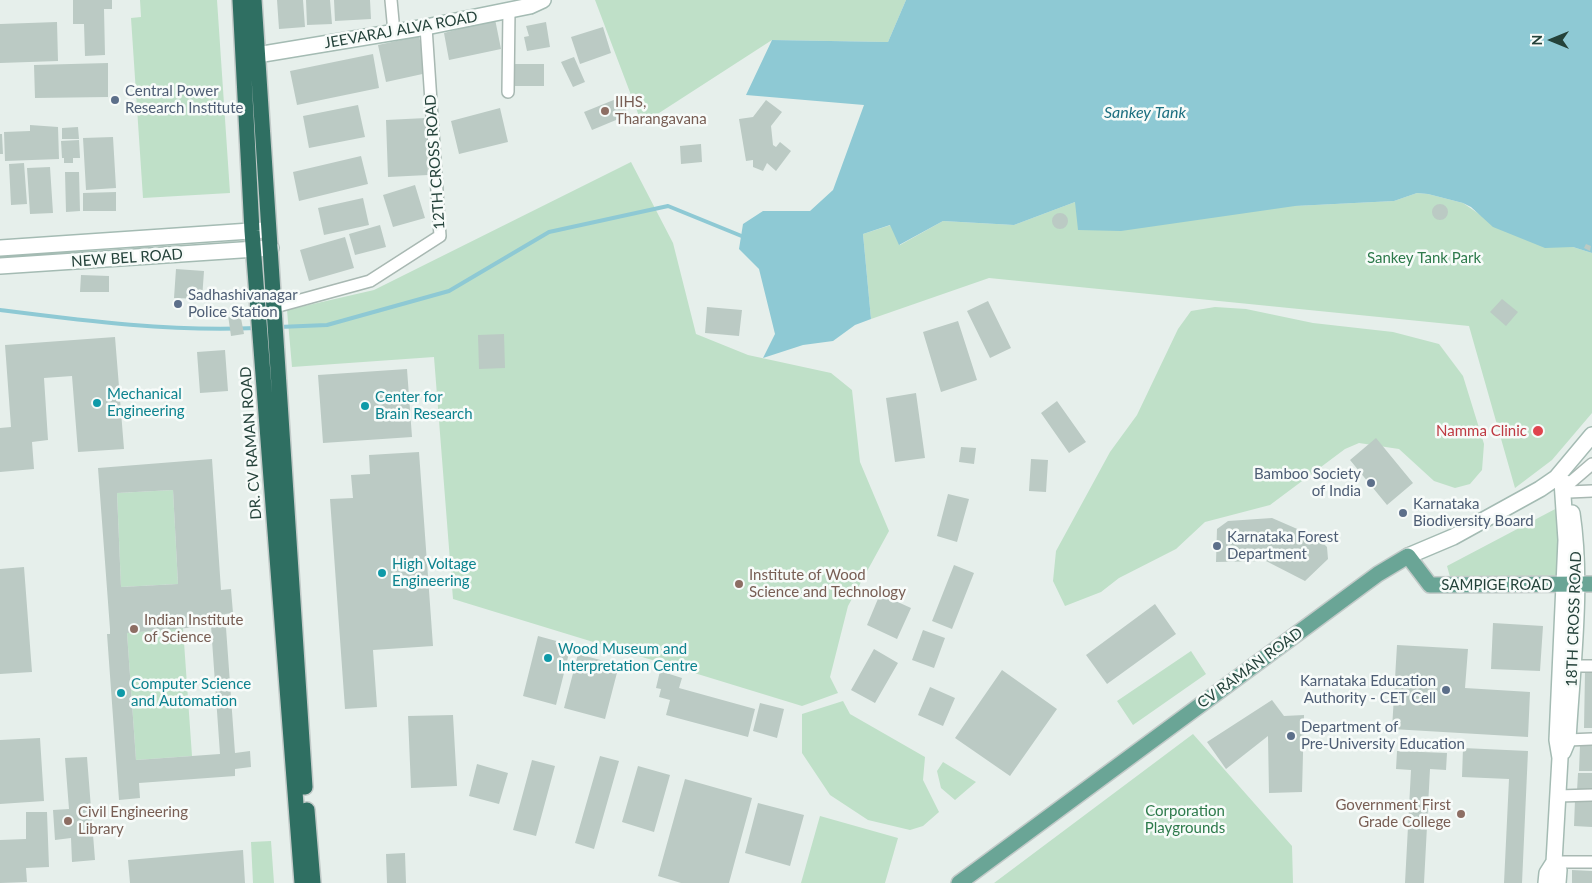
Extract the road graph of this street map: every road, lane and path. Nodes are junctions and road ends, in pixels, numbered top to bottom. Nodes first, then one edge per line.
1 (240, 0) edge
2 (254, 0) edge
3 (391, 0) edge
4 (534, 2) edge
5 (509, 10) junction
6 (426, 27) junction
7 (394, 32) junction
8 (265, 54) junction
9 (508, 92) dead end
10 (270, 229) junction
11 (252, 231) junction
12 (0, 248) edge
13 (271, 248) junction
14 (254, 250) junction
15 (0, 266) edge
16 (276, 320) junction
17 (1592, 435) edge
18 (1592, 447) edge
19 (1592, 464) edge
20 (1562, 484) junction
21 (1592, 491) edge
22 (1410, 560) junction
23 (1592, 584) edge
24 (1570, 585) junction
25 (1572, 666) junction
26 (1592, 666) edge
27 (1592, 739) edge
28 (1568, 740) junction
29 (1560, 758) junction
30 (1592, 795) edge
31 (1558, 796) junction
32 (1554, 862) junction
33 (1592, 862) edge
34 (302, 883) edge
35 (313, 883) edge
36 (959, 883) edge
37 (974, 883) edge
38 (1546, 883) edge
39 (1558, 883) edge

1 - 11 highway, DR. CV RAMAN ROAD
2 - 8 highway
3 - 7 street
4 - 5 main road, JEEVARAJ ALVA ROAD
5 - 6 main road, JEEVARAJ ALVA ROAD
5 - 9 street
6 - 7 main road, JEEVARAJ ALVA ROAD
6 - 16 street, 12TH CROSS ROAD
7 - 8 main road, JEEVARAJ ALVA ROAD
8 - 10 highway
10 - 11 main road, NEW BEL ROAD
10 - 13 highway
11 - 12 main road, NEW BEL ROAD
11 - 14 highway, DR. CV RAMAN ROAD
13 - 14 main road, NEW BEL ROAD
13 - 16 highway
14 - 15 main road, NEW BEL ROAD
14 - 34 highway, DR. CV RAMAN ROAD
16 - 35 highway
17 - 20 main road
18 - 20 main road
19 - 20 street
20 - 21 street
20 - 22 main road, CV RAMAN ROAD
20 - 24 main road, 18TH CROSS ROAD
22 - 24 main road, SAMPIGE ROAD
22 - 36 main road, CV RAMAN ROAD
22 - 37 main road, CV RAMAN ROAD
23 - 24 main road, SAMPIGE ROAD
24 - 25 main road, 18TH CROSS ROAD
24 - 29 main road, 18TH CROSS ROAD
25 - 26 street
25 - 28 main road, 18TH CROSS ROAD
27 - 28 street
28 - 29 main road, 18TH CROSS ROAD
29 - 31 main road, 18TH CROSS ROAD
30 - 31 street
31 - 32 main road, 18TH CROSS ROAD
32 - 33 street
32 - 38 main road, 18TH CROSS ROAD
32 - 39 main road, 18TH CROSS ROAD

